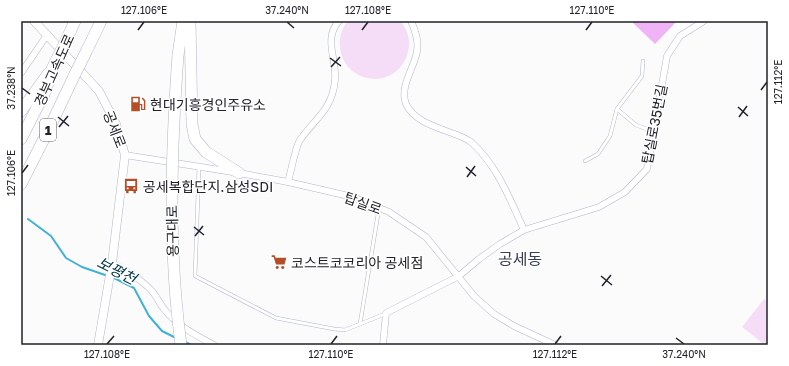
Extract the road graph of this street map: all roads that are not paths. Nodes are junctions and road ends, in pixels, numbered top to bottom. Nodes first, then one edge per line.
1 (34, 21) edge
2 (75, 21) edge
3 (101, 21) edge
4 (183, 21) edge
5 (190, 21) edge
6 (339, 21) edge
7 (411, 21) edge
8 (704, 21) edge
9 (46, 35) junction
10 (643, 61) dead end
11 (54, 64) junction
12 (21, 73) edge
13 (617, 109) junction
14 (21, 111) edge
15 (654, 132) junction
16 (21, 139) edge
17 (125, 155) junction
18 (585, 161) dead end
19 (199, 166) junction
20 (239, 173) junction
21 (288, 182) junction
22 (21, 184) edge
23 (378, 208) junction
24 (524, 230) junction
25 (111, 265) junction
26 (459, 276) junction
27 (386, 313) junction
28 (360, 324) junction
29 (98, 345) edge
30 (181, 345) edge
31 (214, 345) edge
32 (383, 345) edge
33 (555, 345) edge

1 - 9 street, 공세로
2 - 11 highway, 경부고속도로 / 1, bridge
3 - 22 highway, 경부고속도로 / 1, bridge
4 - 30 highway, 용구대로, bridge
5 - 20 highway
6 - 21 street
7 - 24 street
8 - 15 street, 탑실로35번길
9 - 12 street
9 - 17 street, 공세로
10 - 13 lane
11 - 14 highway
11 - 16 highway, 경부고속도로 / 1
13 - 15 lane
13 - 18 lane
15 - 24 street, 탑실로35번길
17 - 19 street, 탑실로
17 - 25 street, 공세로
19 - 20 street, 탑실로
19 - 28 lane
20 - 21 street, 탑실로
21 - 23 street, 탑실로
23 - 26 street, 탑실로
23 - 28 lane
24 - 26 street, 탑실로35번길
25 - 29 street, 공세로
25 - 31 street
26 - 27 street, 탑실로35번길
26 - 33 street, 탑실로
27 - 28 lane
27 - 32 street

